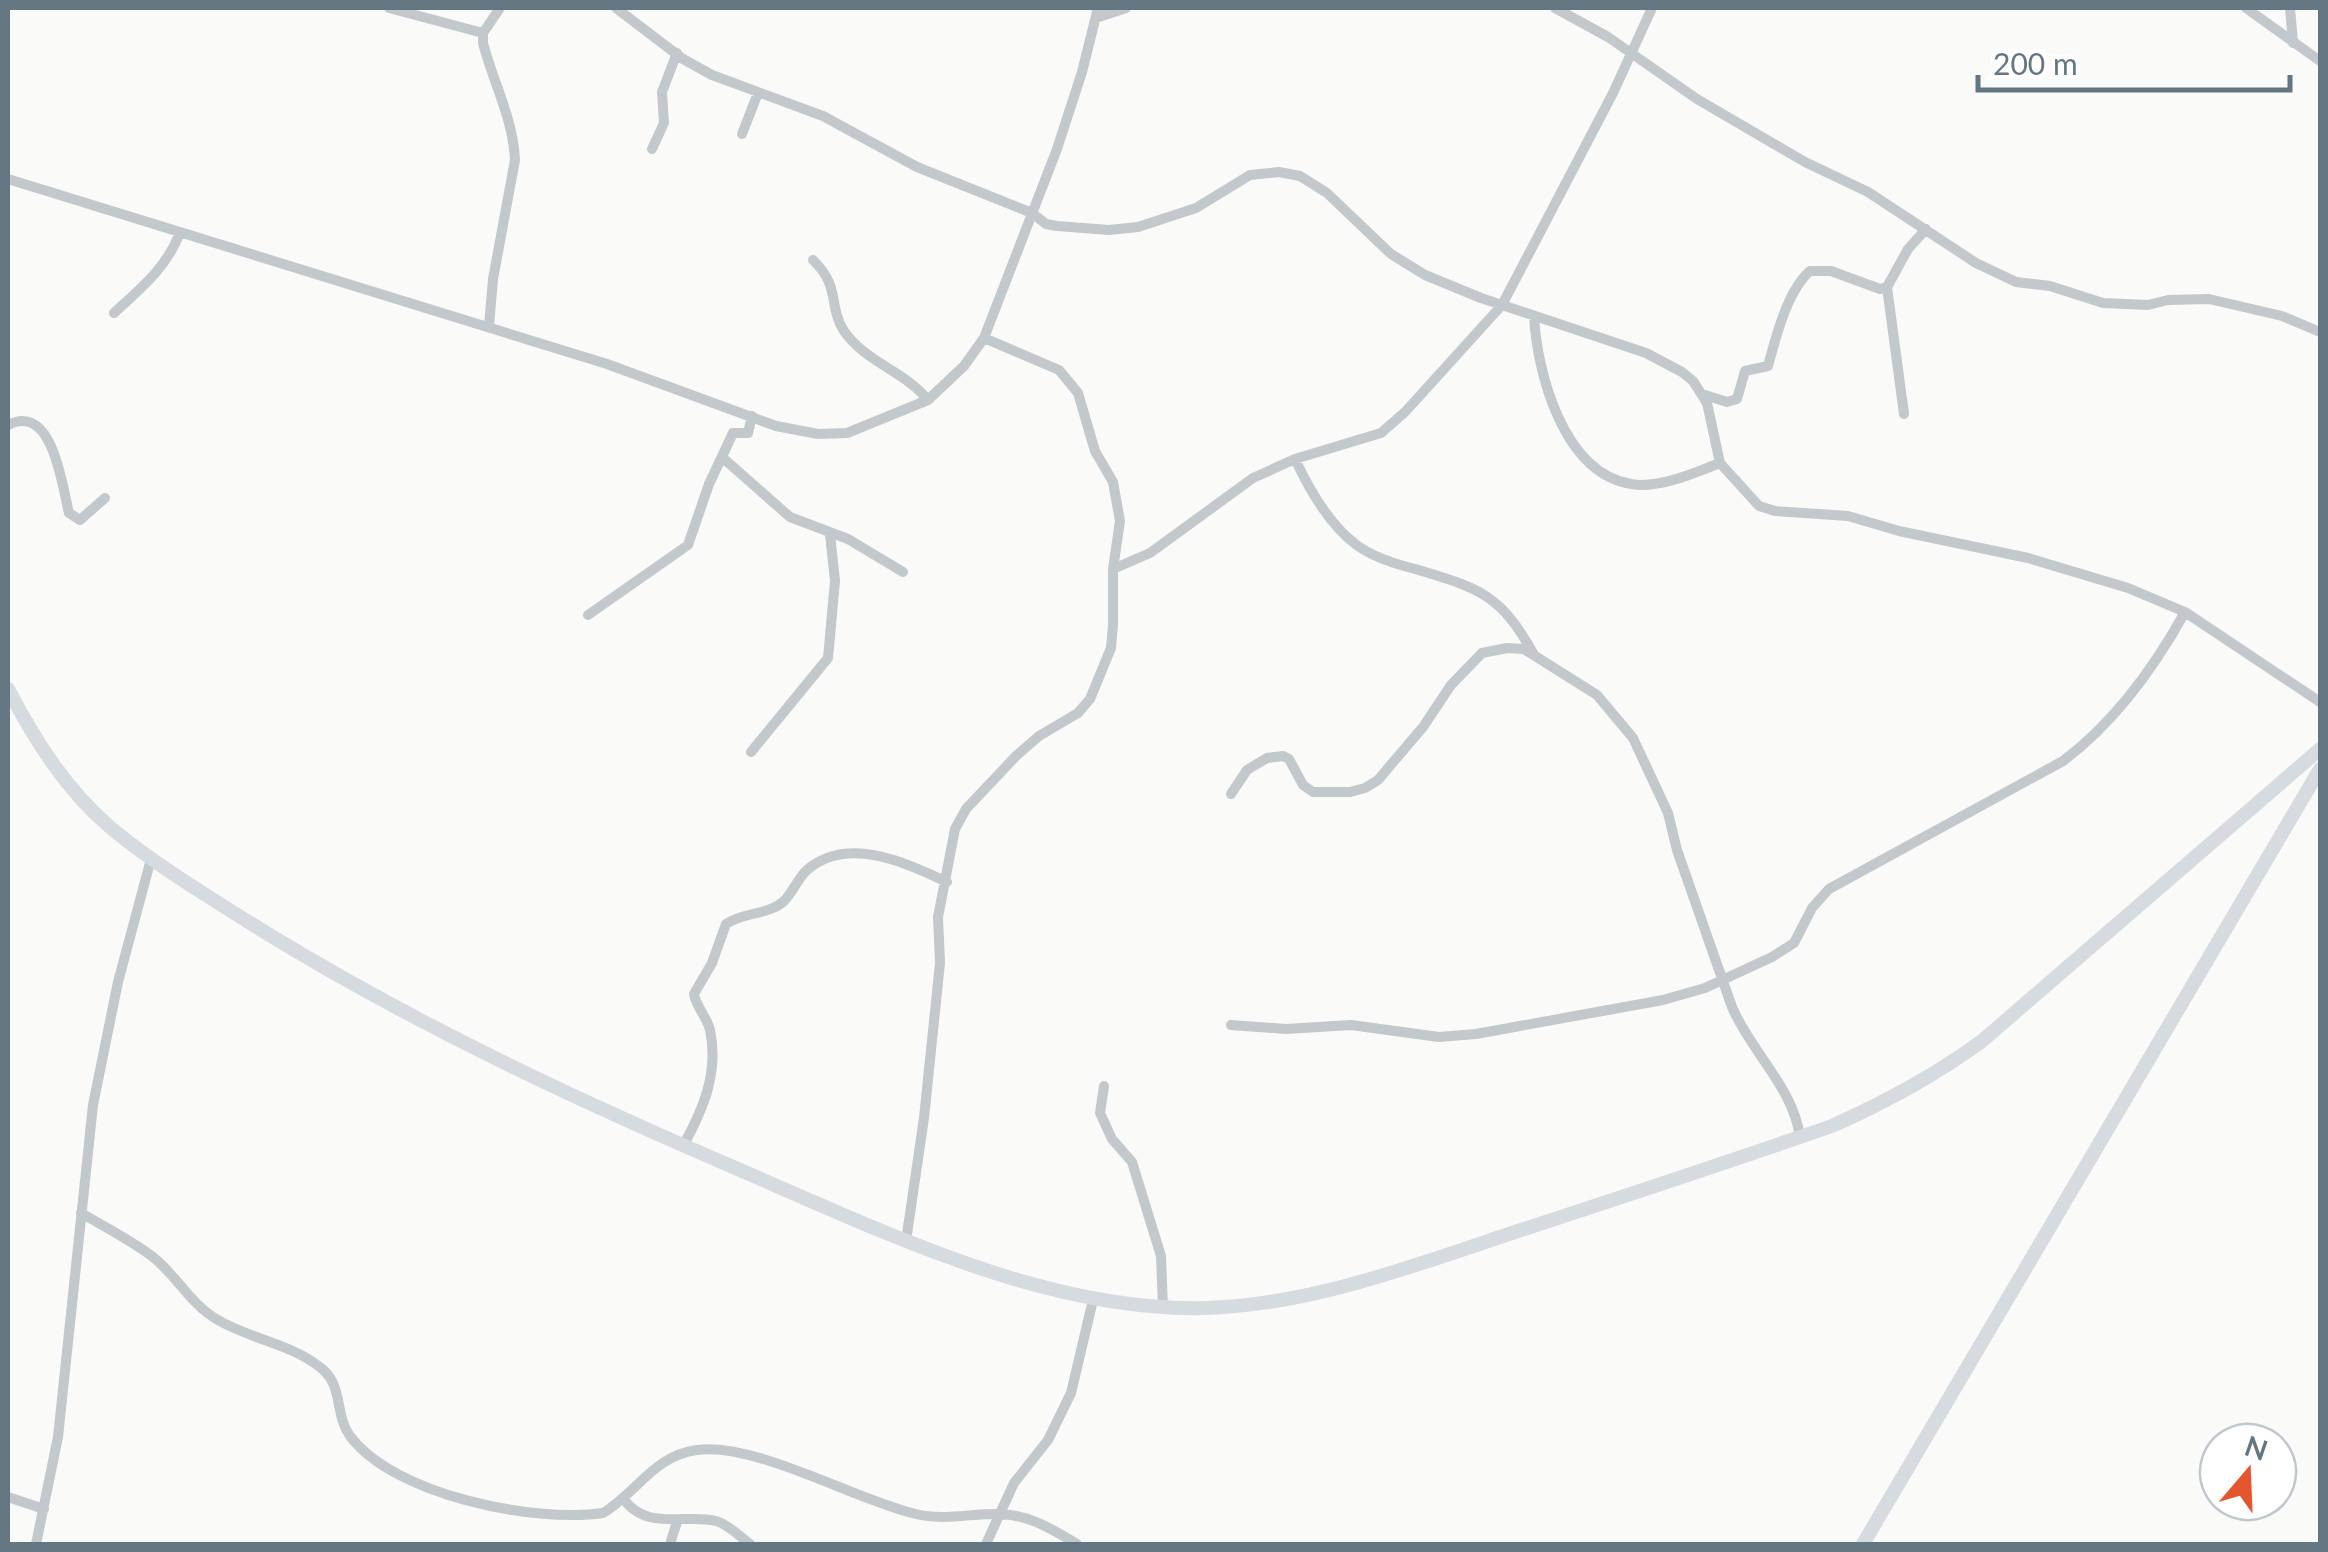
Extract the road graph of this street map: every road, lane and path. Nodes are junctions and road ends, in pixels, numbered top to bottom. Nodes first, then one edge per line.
1 (389, 8) edge
2 (500, 8) edge
3 (616, 8) edge
4 (1126, 8) edge
5 (1555, 8) edge
6 (1652, 8) edge
7 (2246, 8) edge
8 (2290, 8) edge
9 (1097, 13) edge
10 (484, 33) junction
11 (2293, 43) junction
12 (678, 54) junction
13 (1630, 54) junction
14 (2320, 61) edge
15 (758, 93) junction
16 (742, 134) dead end
17 (652, 150) dead end
18 (8, 179) edge
19 (1032, 212) junction
20 (1926, 229) junction
21 (180, 234) junction
22 (813, 260) dead end
23 (1886, 287) junction
24 (1502, 305) junction
25 (114, 313) dead end
26 (1534, 316) junction
27 (489, 326) junction
28 (2320, 332) edge
29 (984, 338) junction
30 (1702, 394) junction
31 (928, 400) junction
32 (1904, 414) dead end
33 (752, 416) junction
34 (8, 425) edge
35 (723, 458) junction
36 (1295, 460) junction
37 (1720, 464) junction
38 (106, 498) dead end
39 (830, 534) junction
40 (1113, 570) junction
41 (904, 572) dead end
42 (2186, 612) junction
43 (588, 614) dead end
44 (1536, 658) junction
45 (8, 689) edge
46 (2320, 702) edge
47 (2320, 748) edge
48 (751, 752) dead end
49 (2320, 769) edge
50 (1231, 794) dead end
51 (150, 858) junction
52 (947, 882) junction
53 (1721, 980) junction
54 (1231, 1025) dead end
55 (1104, 1086) dead end
56 (1800, 1137) junction
57 (683, 1146) junction
58 (81, 1214) junction
59 (906, 1241) junction
60 (1093, 1300) junction
61 (1163, 1308) junction
62 (8, 1497) edge
63 (622, 1498) junction
64 (44, 1509) junction
65 (998, 1514) junction
66 (677, 1522) junction
67 (36, 1544) edge
68 (670, 1544) edge
69 (750, 1544) edge
70 (986, 1544) edge
71 (1077, 1544) edge
72 (1863, 1544) edge

1 - 10 street
2 - 10 street
3 - 12 street
4 - 9 street
5 - 13 street
6 - 13 street
7 - 11 street
8 - 11 street
9 - 19 street
10 - 27 street
11 - 14 street
12 - 15 street
12 - 17 street
13 - 20 street
13 - 24 street
15 - 16 street
15 - 19 street
18 - 21 street
19 - 24 street
19 - 29 street
20 - 23 street
20 - 28 street
21 - 25 street
21 - 27 street
22 - 31 street
23 - 30 street
23 - 32 street
24 - 26 street
24 - 36 street
26 - 30 street
26 - 37 street
27 - 33 street
29 - 31 street
29 - 40 street
30 - 37 street
31 - 33 street
33 - 35 street
34 - 38 street
35 - 39 street
35 - 43 street
36 - 40 street
36 - 44 street
37 - 42 street
39 - 41 street
39 - 48 street
40 - 52 street
42 - 46 street
42 - 53 street
44 - 50 street
44 - 53 street
45 - 51 main road
47 - 56 main road
49 - 72 main road
51 - 57 main road
51 - 58 street
52 - 57 street
52 - 59 street
53 - 54 street
53 - 56 street
55 - 61 street
56 - 61 main road
57 - 59 main road
58 - 63 street
58 - 64 street
59 - 60 main road
60 - 61 main road
60 - 65 street
62 - 64 street
63 - 65 street
63 - 66 street
64 - 67 street
65 - 70 street
65 - 71 street
66 - 68 street
66 - 69 street

